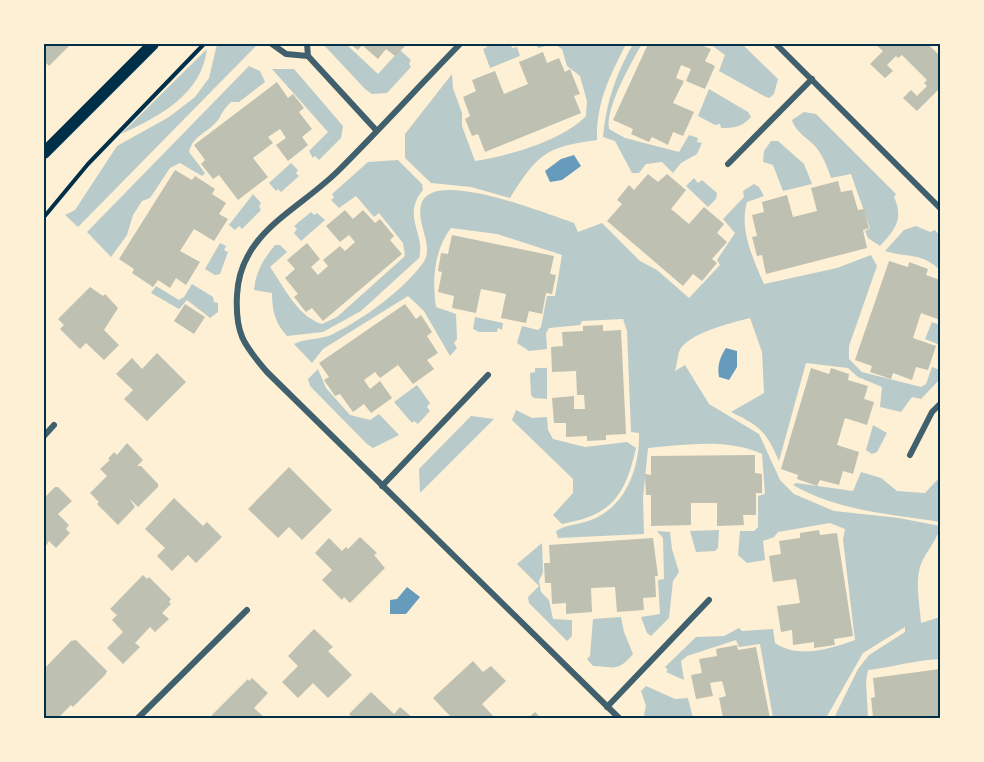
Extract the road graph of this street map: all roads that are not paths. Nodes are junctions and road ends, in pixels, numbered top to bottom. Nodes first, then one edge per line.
1 (153, 44) edge
2 (272, 44) edge
3 (307, 44) edge
4 (460, 44) edge
5 (776, 44) edge
6 (308, 56) junction
7 (813, 79) junction
8 (376, 130) junction
9 (44, 153) edge
10 (728, 164) dead end
11 (940, 208) edge
12 (488, 375) dead end
13 (940, 404) edge
14 (54, 425) dead end
15 (44, 436) edge
16 (910, 455) dead end
17 (382, 486) junction
18 (709, 600) dead end
19 (247, 610) dead end
20 (607, 707) junction
21 (138, 718) edge
22 (619, 718) edge

1 - 9 main road
2 - 6 street
3 - 6 street
4 - 8 street
5 - 7 street
6 - 8 street
7 - 10 street
7 - 11 street
8 - 17 street
12 - 17 street
13 - 16 street
14 - 15 street
17 - 20 street
18 - 20 street
19 - 21 street
20 - 22 street

